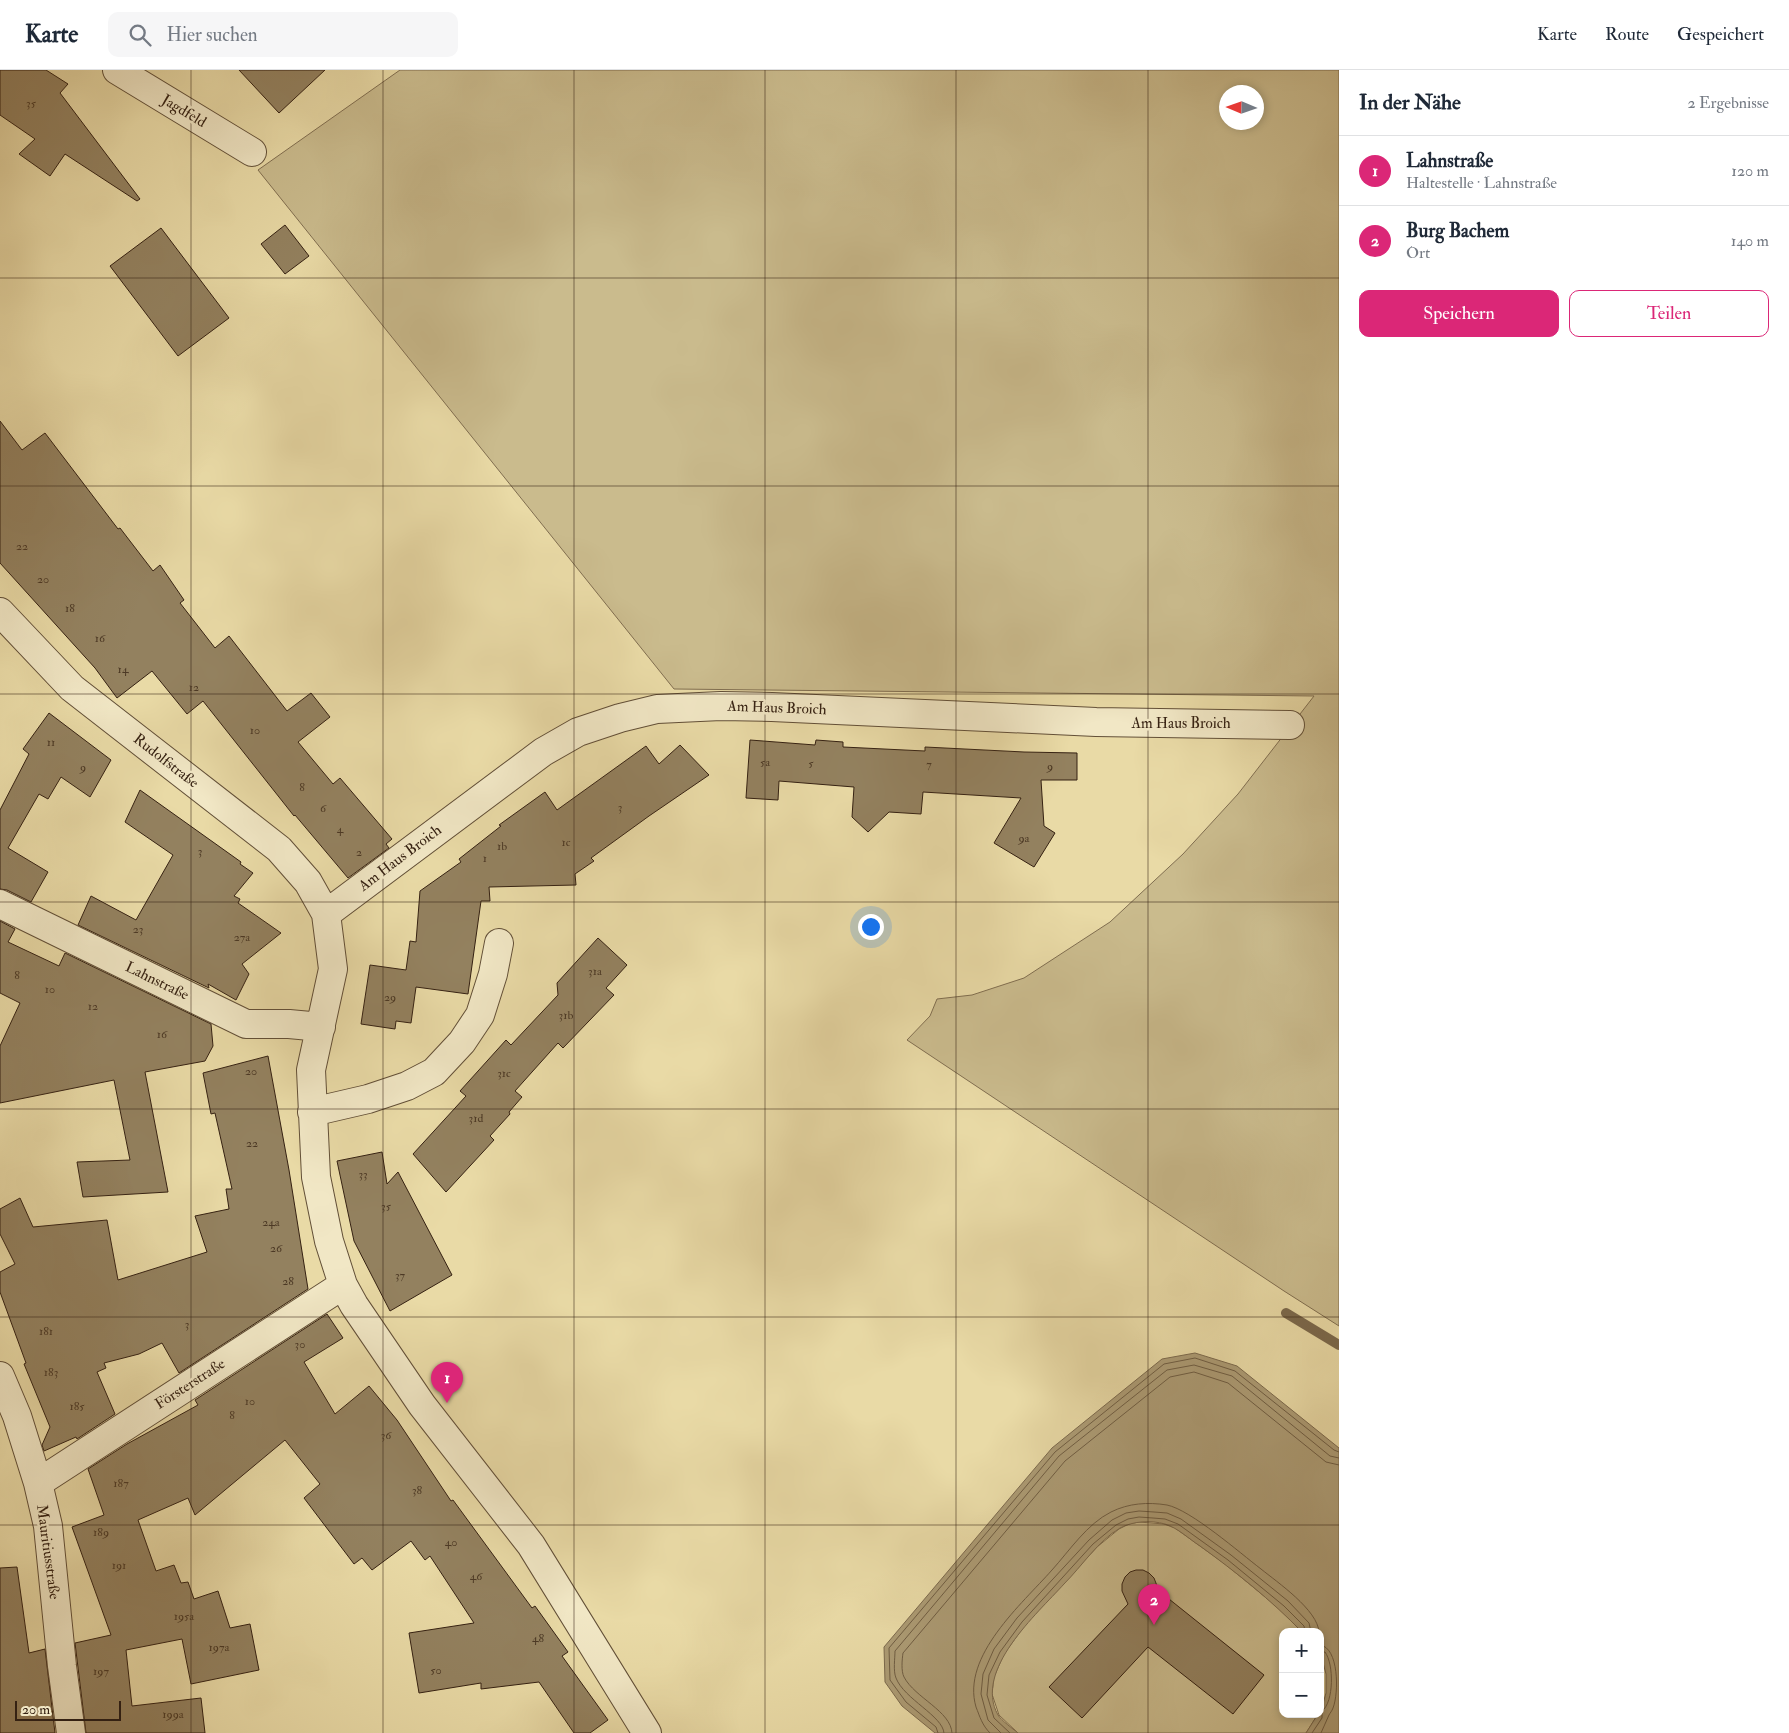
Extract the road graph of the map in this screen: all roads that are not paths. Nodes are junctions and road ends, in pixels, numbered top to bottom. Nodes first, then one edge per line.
1 (117, 70) edge
2 (252, 152) dead end
3 (0, 612) edge
4 (1290, 724) dead end
5 (0, 904) edge
6 (326, 914) junction
7 (499, 943) dead end
8 (321, 1027) junction
9 (312, 1112) junction
10 (343, 1286) junction
11 (0, 1376) edge
12 (38, 1483) junction
13 (71, 1733) edge
14 (647, 1733) edge

1 - 2 street, Jagdfeld
3 - 6 street, Rudolfstraße
4 - 6 street, Am Haus Broich
5 - 8 street, Lahnstraße
6 - 8 street
7 - 9 street
8 - 9 street
9 - 10 street
10 - 12 street, Försterstraße
10 - 14 street
11 - 12 street, Mauritiusstraße
12 - 13 street, Mauritiusstraße

